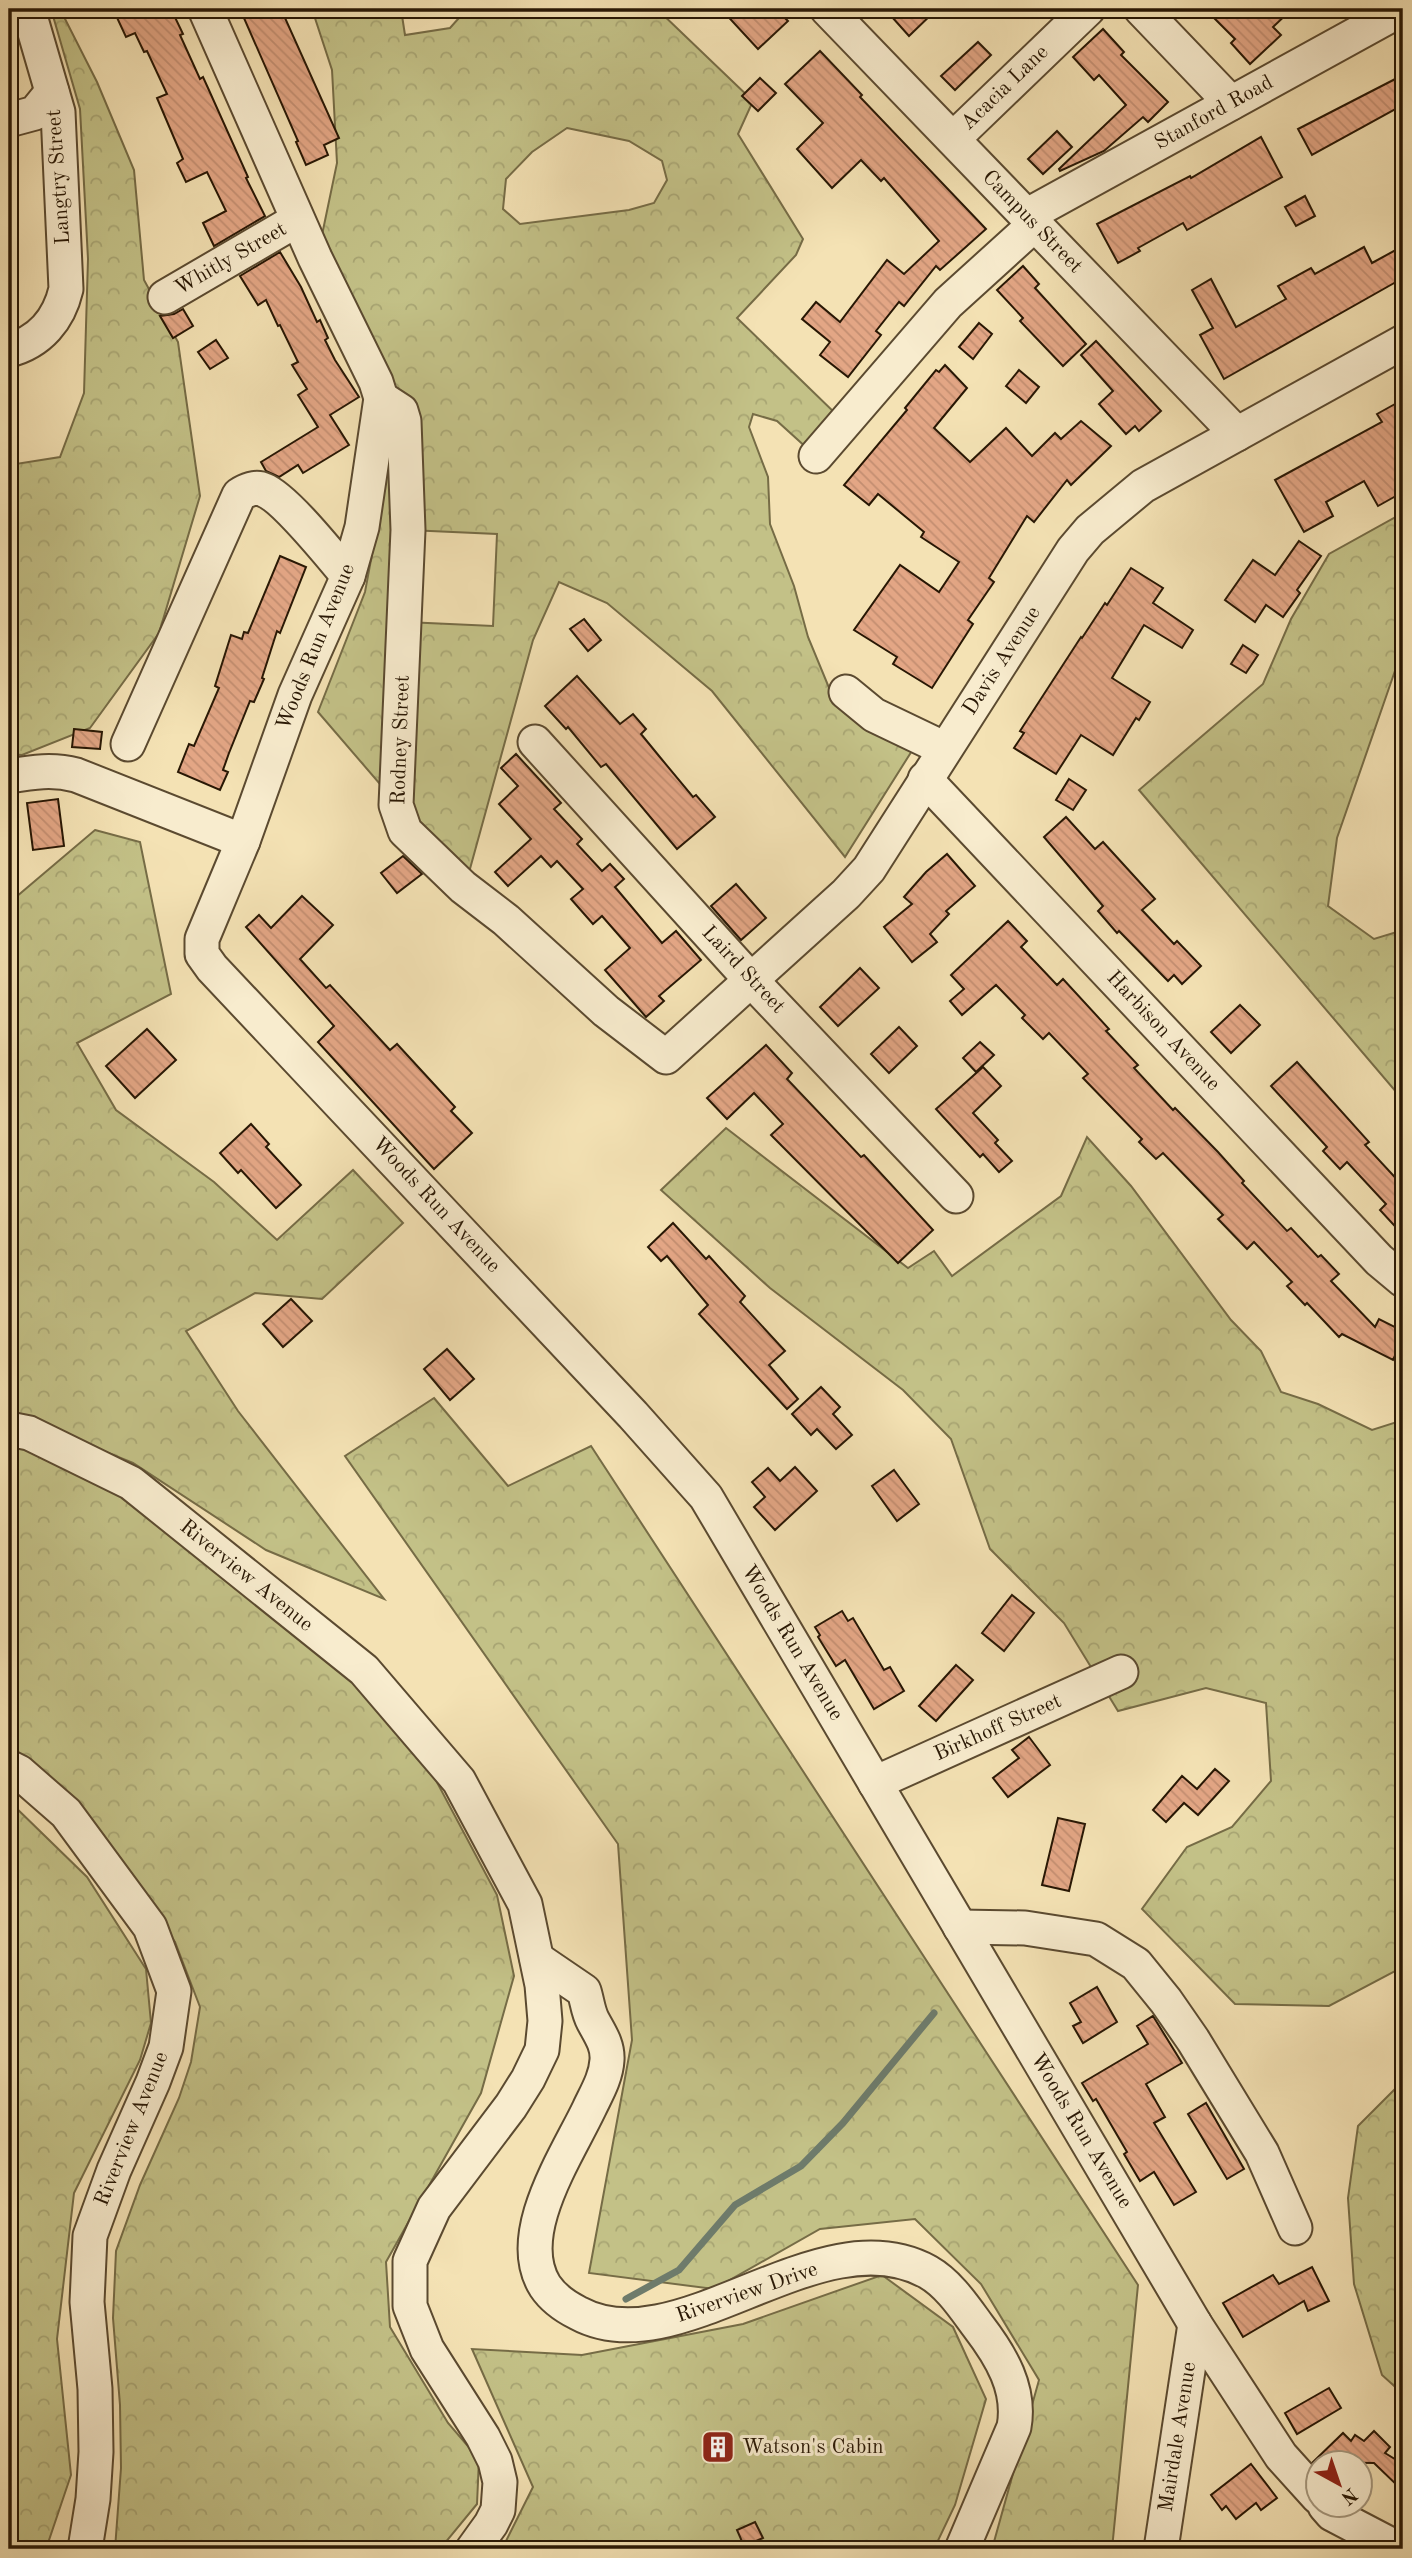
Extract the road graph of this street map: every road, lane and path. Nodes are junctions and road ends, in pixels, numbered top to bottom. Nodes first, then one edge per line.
1 (27, 9) edge
2 (205, 9) edge
3 (827, 9) edge
4 (1088, 9) edge
5 (1141, 9) edge
6 (1402, 9) edge
7 (52, 92) junction
8 (1231, 103) junction
9 (9, 120) edge
10 (953, 139) junction
11 (297, 220) junction
12 (1030, 220) junction
13 (165, 297) dead end
14 (1403, 342) edge
15 (9, 350) edge
16 (381, 398) junction
17 (1237, 435) junction
18 (816, 456) dead end
19 (348, 576) junction
20 (846, 692) dead end
21 (535, 742) dead end
22 (128, 744) dead end
23 (944, 749) junction
24 (9, 776) edge
25 (925, 779) junction
26 (243, 841) junction
27 (750, 979) junction
28 (666, 1058) joint
29 (956, 1196) dead end
30 (1403, 1280) edge
31 (9, 1429) edge
32 (1121, 1672) dead end
33 (9, 1767) edge
34 (875, 1783) junction
35 (960, 1927) junction
36 (537, 1959) junction
37 (593, 2021) junction
38 (542, 2050) junction
39 (1295, 2228) dead end
40 (1195, 2324) junction
41 (1304, 2481) edge
42 (1343, 2520) edge
43 (85, 2549) edge
44 (472, 2549) edge
45 (962, 2549) edge
46 (1161, 2549) edge
47 (1399, 2549) edge

1 - 7 street, Langtry Street
2 - 11 street
3 - 10 street, Campus Street
4 - 10 street, Acacia Lane
5 - 8 street
6 - 8 street, Stanford Road
7 - 9 street
7 - 15 street, Langtry Street
8 - 12 street, Stanford Road
10 - 12 street, Campus Street
11 - 13 street, Whitly Street
11 - 16 street
12 - 17 street, Campus Street
12 - 18 street, Stanford Road
14 - 17 street, Davis Avenue
16 - 19 street, Woods Run Avenue
16 - 28 street, Rodney Street
17 - 23 street, Davis Avenue
19 - 22 street
19 - 26 street, Woods Run Avenue
20 - 23 street
21 - 27 street, Laird Street
23 - 25 street, Davis Avenue
24 - 26 street
25 - 27 street, Davis Avenue
25 - 30 street, Harbison Avenue
26 - 34 street, Woods Run Avenue
27 - 28 street, Davis Avenue
27 - 29 street, Laird Street
31 - 36 street, Riverview Avenue
32 - 34 street, Birkhoff Street
33 - 43 street, Riverview Avenue
34 - 35 street, Woods Run Avenue
35 - 39 street
35 - 40 street, Woods Run Avenue
36 - 37 street
36 - 38 street, Riverview Avenue
37 - 38 street
37 - 45 street, Riverview Drive
38 - 44 street, Riverview Avenue
40 - 41 street, Woods Run Avenue
40 - 46 street, Mairdale Avenue
42 - 47 street

